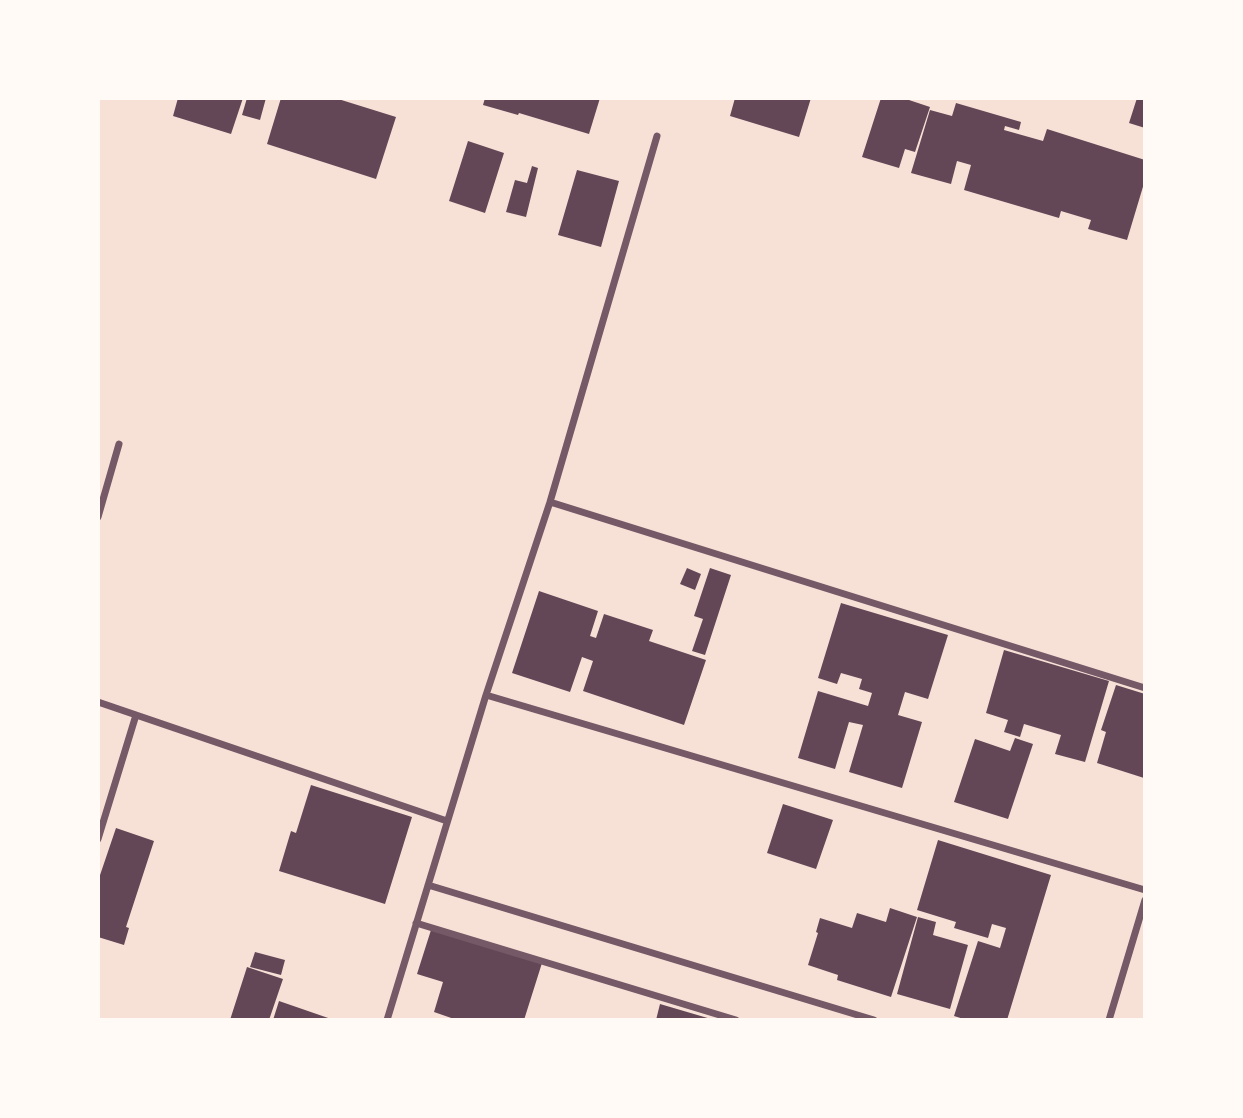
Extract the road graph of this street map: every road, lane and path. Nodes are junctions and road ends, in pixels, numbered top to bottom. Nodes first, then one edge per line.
1 (657, 136) dead end
2 (119, 444) dead end
3 (550, 502) junction
4 (98, 517) edge
5 (1145, 688) edge
6 (486, 695) junction
7 (98, 702) edge
8 (136, 715) junction
9 (447, 821) junction
10 (98, 839) edge
11 (428, 885) junction
12 (1145, 890) edge
13 (1145, 900) edge
14 (416, 923) junction
15 (387, 1020) edge
16 (736, 1020) edge
17 (874, 1020) edge
18 (1109, 1020) edge

1 - 3 street
2 - 4 street
3 - 5 street
3 - 6 street
6 - 9 street
6 - 12 street
7 - 8 street
8 - 9 street
8 - 10 street
9 - 11 street
11 - 14 street
11 - 17 street
13 - 18 street
14 - 15 street
14 - 16 street

